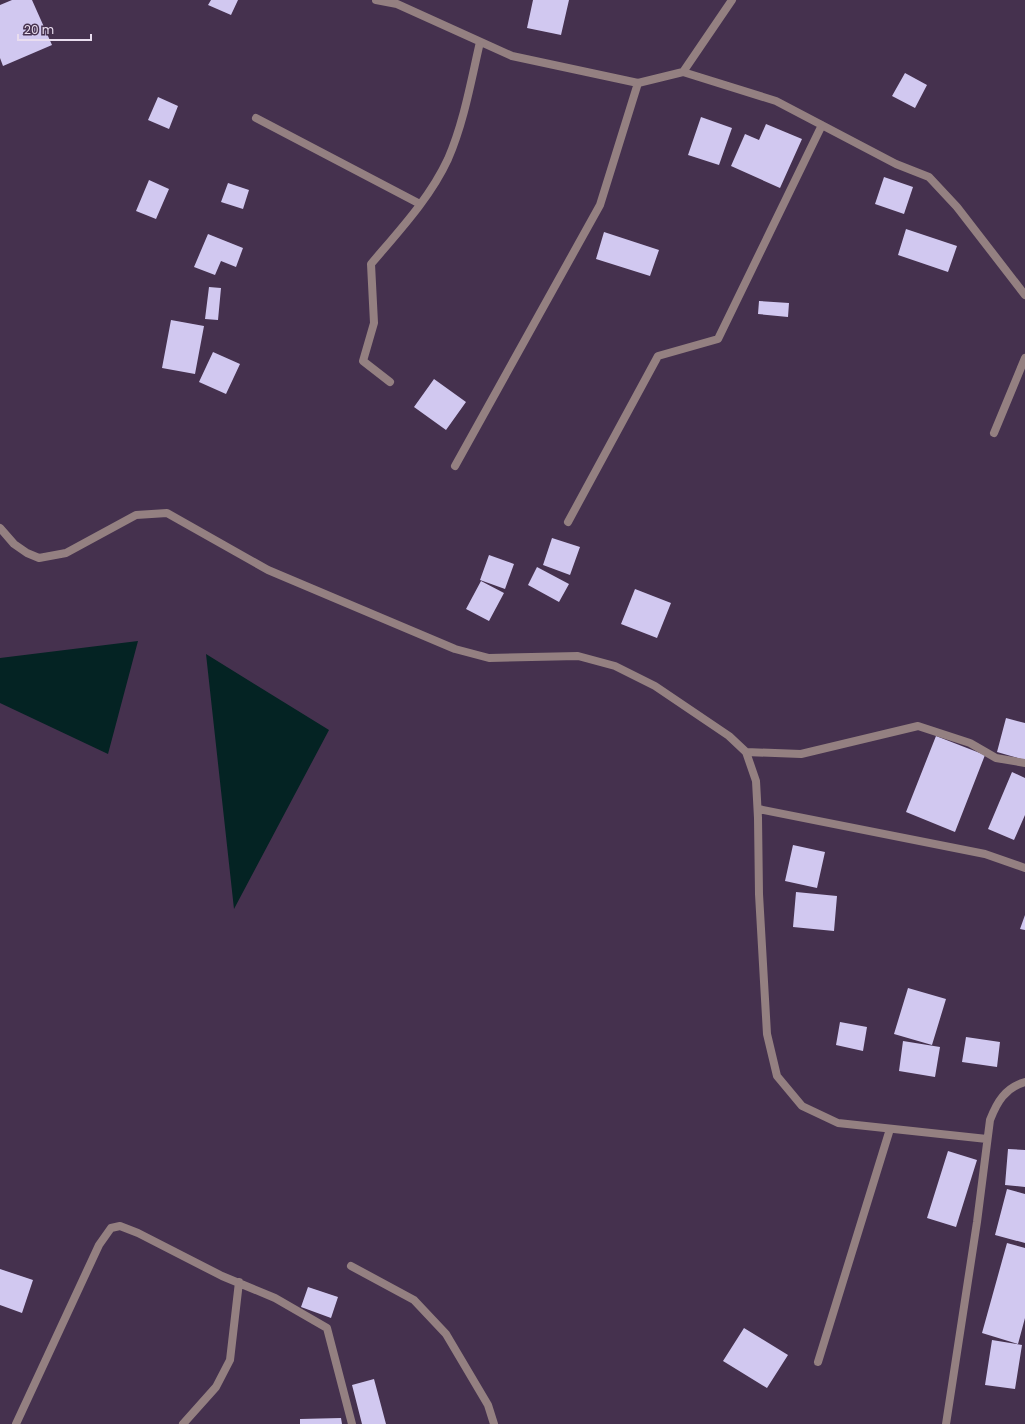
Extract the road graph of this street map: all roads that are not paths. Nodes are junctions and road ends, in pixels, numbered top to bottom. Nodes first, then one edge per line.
1 (376, 0) edge
2 (732, 0) edge
3 (397, 2) edge
4 (480, 42) junction
5 (683, 72) junction
6 (638, 83) junction
7 (256, 118) dead end
8 (822, 125) junction
9 (420, 204) junction
10 (1025, 295) edge
11 (1025, 358) edge
12 (390, 382) dead end
13 (994, 432) dead end
14 (455, 466) dead end
15 (568, 522) dead end
16 (0, 528) edge
17 (746, 752) junction
18 (1025, 763) edge
19 (758, 809) junction
20 (1025, 868) edge
21 (1025, 1082) edge
22 (890, 1129) junction
23 (987, 1139) junction
24 (352, 1266) dead end
25 (239, 1282) junction
26 (818, 1362) dead end
27 (16, 1424) edge
28 (183, 1424) edge
29 (352, 1424) edge
30 (494, 1424) edge
31 (946, 1424) edge

1 - 3 street
2 - 5 street
3 - 4 street
4 - 6 street
4 - 9 street
5 - 6 street
5 - 8 street
6 - 14 street
7 - 9 street
8 - 10 street
8 - 15 street
9 - 12 street
11 - 13 street
16 - 17 street
17 - 18 street
17 - 19 street
19 - 20 street
19 - 22 street
21 - 23 street
22 - 23 street
22 - 26 street
23 - 31 street
24 - 30 street
25 - 27 street
25 - 28 street
25 - 29 street

